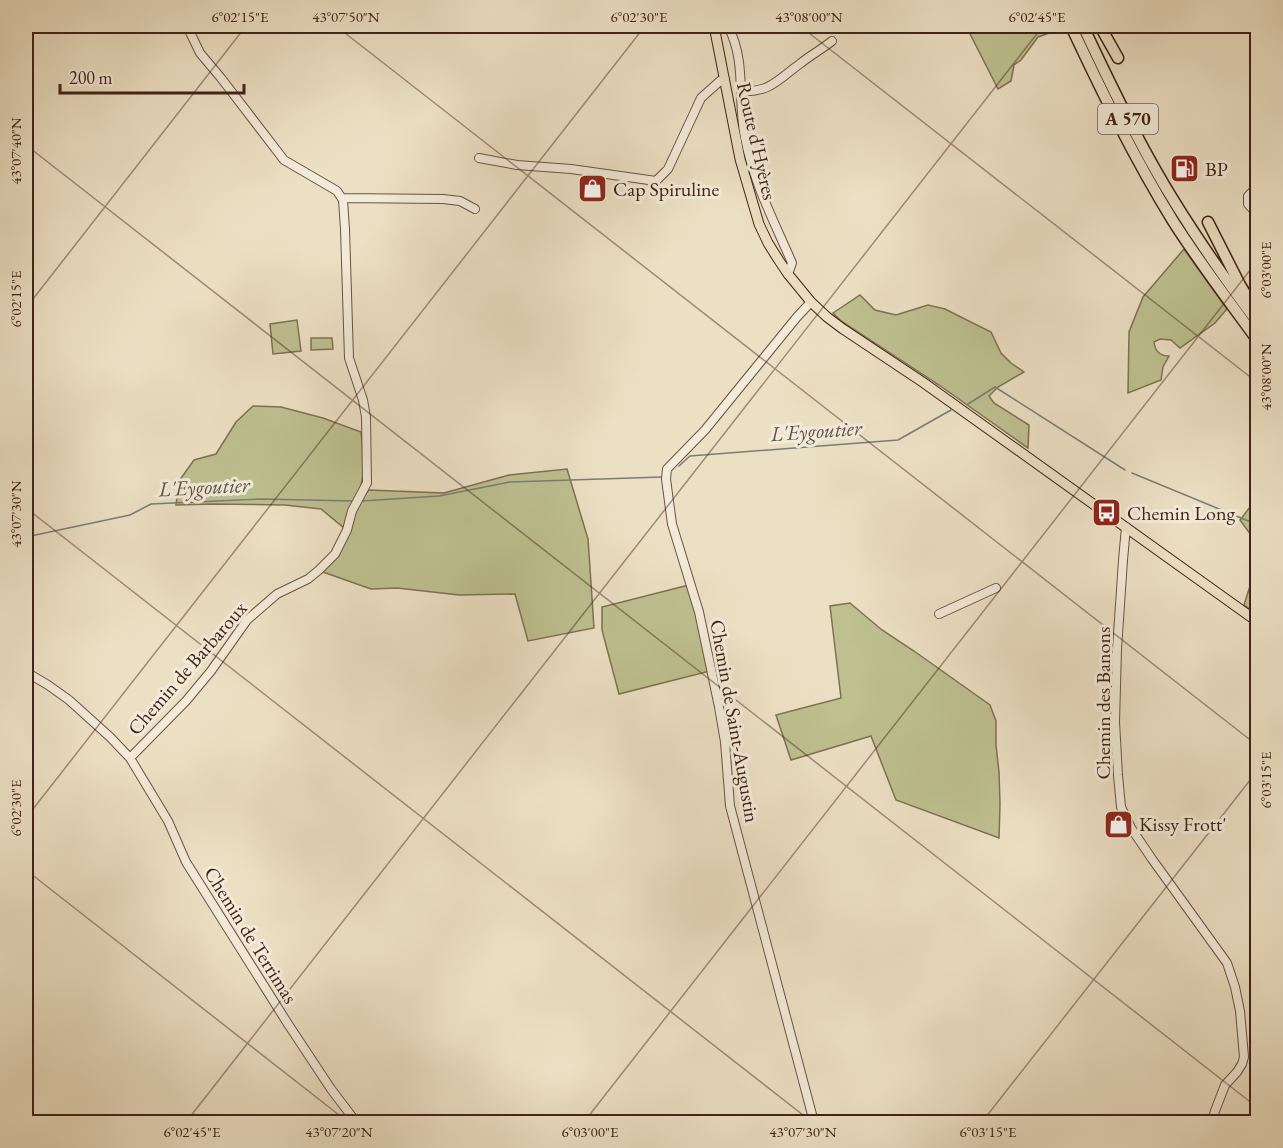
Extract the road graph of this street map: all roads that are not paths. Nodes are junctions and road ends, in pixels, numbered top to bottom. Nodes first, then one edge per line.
1 (187, 26) edge
2 (714, 26) edge
3 (728, 26) edge
4 (1071, 26) edge
5 (1083, 26) edge
6 (1100, 26) edge
7 (832, 41) dead end
8 (1118, 58) dead end
9 (725, 80) junction
10 (742, 91) junction
11 (479, 158) dead end
12 (1257, 186) edge
13 (342, 198) junction
14 (475, 209) dead end
15 (1257, 215) edge
16 (1208, 222) dead end
17 (788, 274) junction
18 (811, 302) junction
19 (1257, 314) edge
20 (1257, 323) edge
21 (1257, 341) edge
22 (1126, 527) junction
23 (996, 588) dead end
24 (939, 614) dead end
25 (1257, 622) edge
26 (26, 672) edge
27 (130, 758) junction
28 (356, 1122) edge
29 (814, 1122) edge
30 (1212, 1122) edge

1 - 13 street
2 - 9 main road, Route d'Hyères
3 - 10 street, Route d'Hyères
4 - 21 highway, A 570
5 - 20 highway, A 570
6 - 8 highway
7 - 10 street
9 - 11 street
9 - 17 main road, Route d'Hyères
10 - 17 street, Route d'Hyères
12 - 15 street
13 - 14 street
13 - 27 street, Chemin de Barbaroux
16 - 19 highway
17 - 18 main road
18 - 22 main road
18 - 29 street, Chemin de Saint-Augustin
22 - 25 main road
22 - 30 street, Chemin des Banons
23 - 24 street
26 - 27 street, Chemin de Terrimas
27 - 28 street, Chemin de Terrimas

